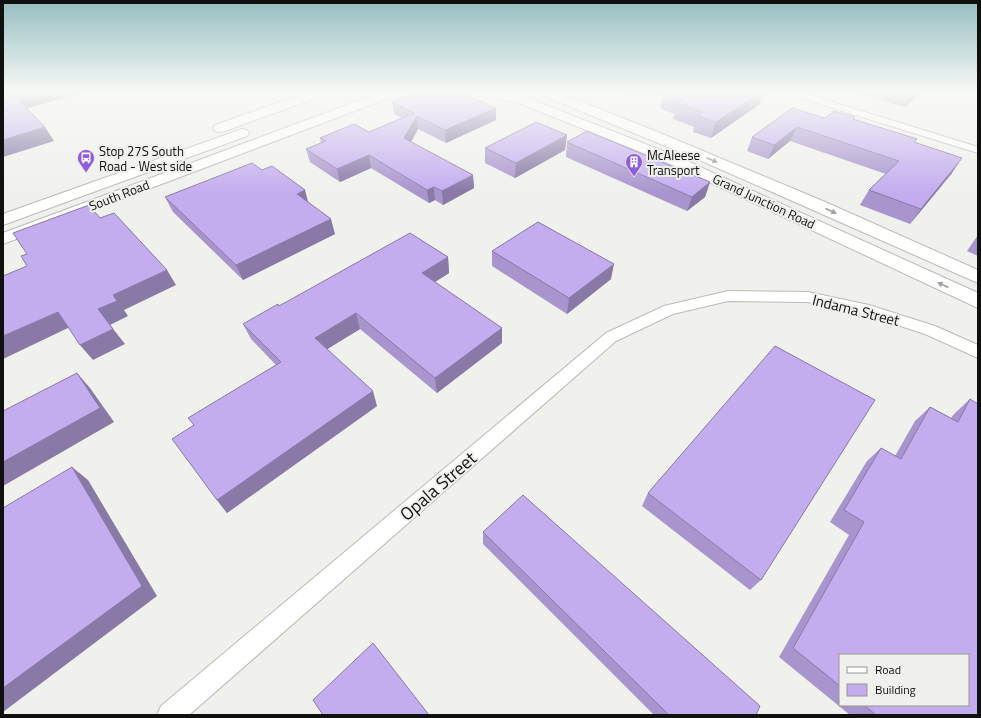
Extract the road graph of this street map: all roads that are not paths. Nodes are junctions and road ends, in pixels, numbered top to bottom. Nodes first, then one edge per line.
1 (228, 126) edge
2 (263, 126) edge
3 (285, 126) edge
4 (305, 126) edge
5 (585, 126) edge
6 (630, 126) edge
7 (899, 126) edge
8 (978, 150) edge
9 (3, 208) edge
10 (3, 220) edge
11 (3, 230) edge
12 (3, 240) edge
13 (978, 277) edge
14 (728, 296) joint
15 (978, 301) edge
16 (978, 352) edge
17 (170, 715) edge

1 - 9 highway, South Road
2 - 10 highway
3 - 11 highway
4 - 12 highway, South Road
15 -> 5 highway, Grand Junction Road
6 -> 13 highway, Grand Junction Road
7 - 8 street
14 - 16 street, Indama Street
14 - 17 street, Opala Street

